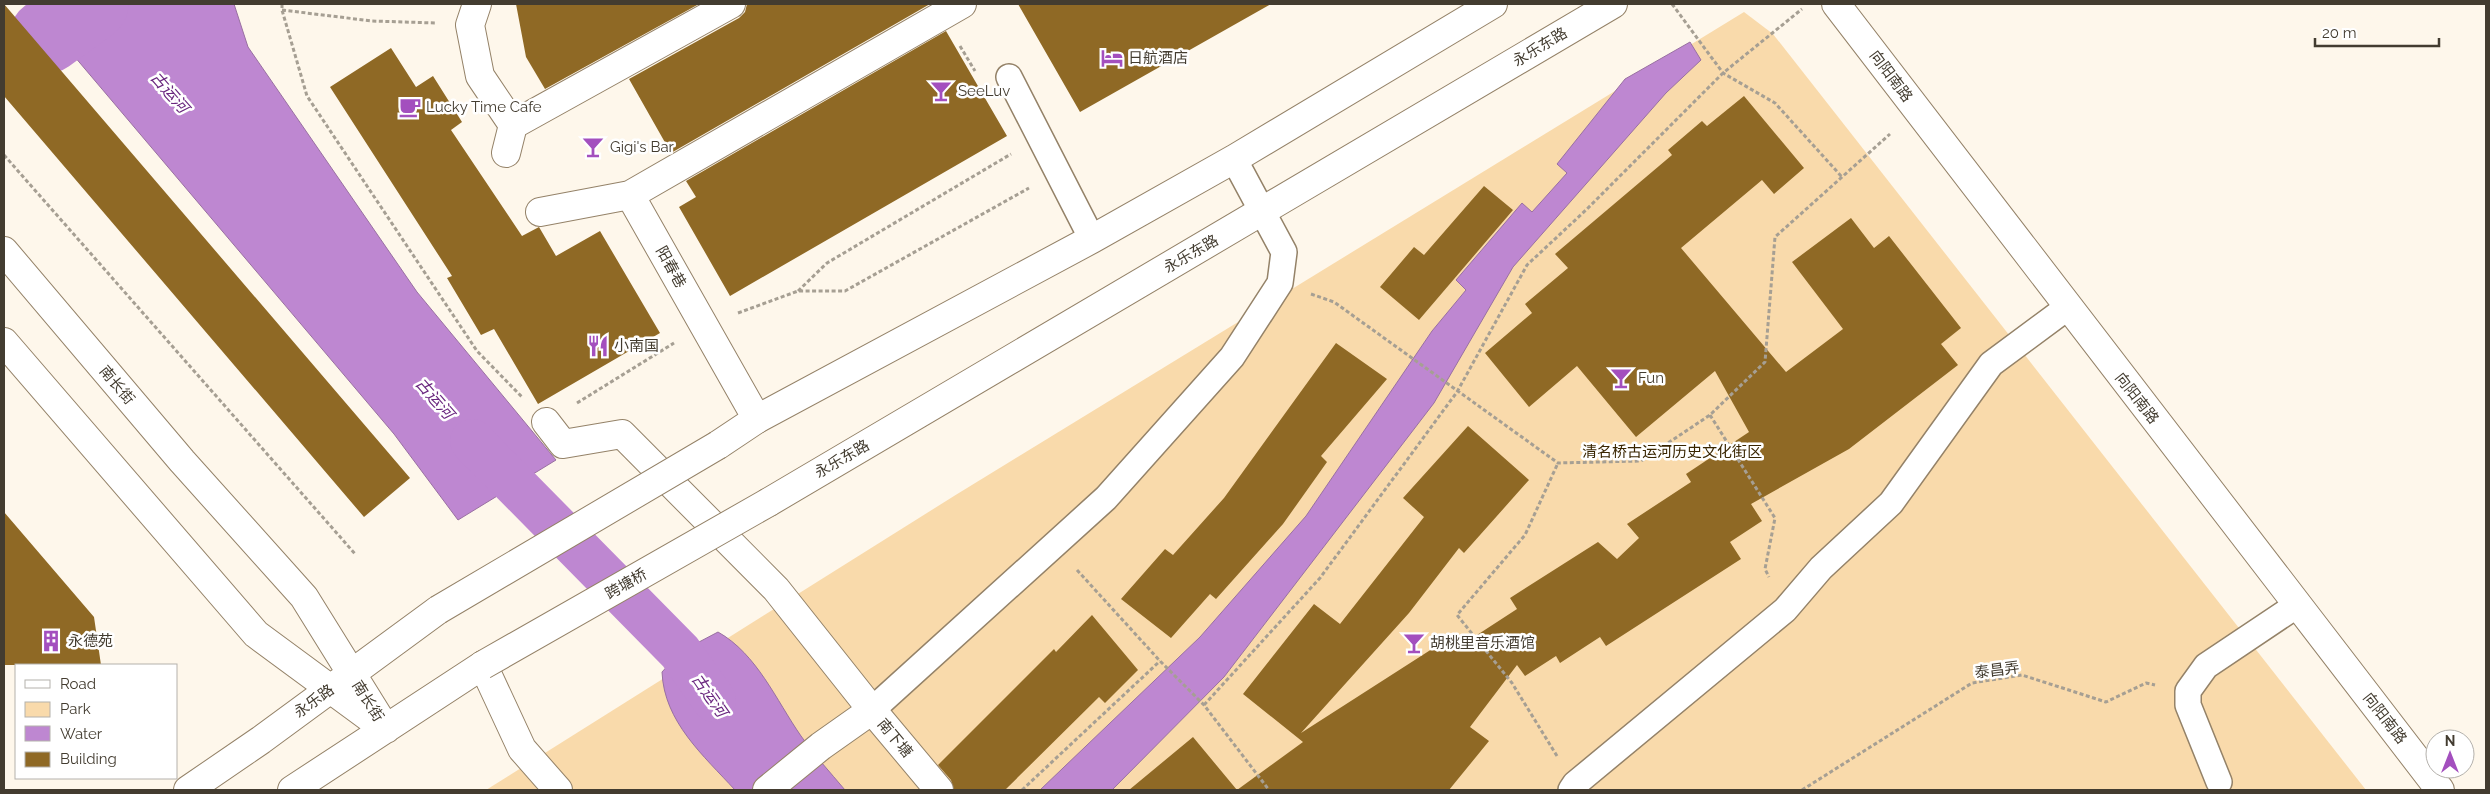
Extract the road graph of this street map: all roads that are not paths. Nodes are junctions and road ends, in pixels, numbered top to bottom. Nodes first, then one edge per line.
1 (731, 4) edge
2 (1493, 4) edge
3 (1613, 4) edge
4 (1836, 4) edge
5 (952, 9) edge
6 (474, 14) edge
7 (1009, 77) dead end
8 (513, 125) junction
9 (506, 153) dead end
10 (1234, 159) junction
11 (630, 195) junction
12 (540, 212) dead end
13 (1263, 212) junction
14 (1092, 238) junction
15 (4, 251) edge
16 (2068, 307) junction
17 (4, 342) edge
18 (757, 419) junction
19 (546, 422) road end
20 (769, 502) joint
21 (2297, 605) junction
22 (483, 665) junction
23 (341, 681) junction
24 (872, 710) junction
25 (386, 729) junction
26 (2219, 782) dead end
27 (1573, 787) edge
28 (188, 790) edge
29 (292, 790) edge
30 (558, 790) edge
31 (767, 790) edge
32 (939, 790) edge
33 (2440, 790) edge

1 - 8 main road
2 - 10 main road
3 - 13 main road, 永乐东路
4 - 16 main road, 向阳南路
5 - 11 main road
6 - 8 main road
7 - 14 lane
8 - 9 main road
10 - 13 lane
10 - 14 main road
11 - 12 main road
11 - 18 main road, 阳春巷
13 - 20 main road, 永乐东路
13 - 24 lane
14 - 18 main road
15 - 23 main road, 南长街
16 - 21 main road, 向阳南路
16 - 27 lane
17 - 23 main road, 南长街
18 - 23 main road, 永乐路, bridge
19 - 24 main road
20 - 22 main road, 跨塘桥, bridge
21 - 26 lane
21 - 33 main road, 向阳南路
22 - 25 main road
22 - 30 main road
23 - 25 main road, 南长街
23 - 28 main road, 永乐路
24 - 31 main road, 南下塘
24 - 32 main road, 南下塘
25 - 29 main road

